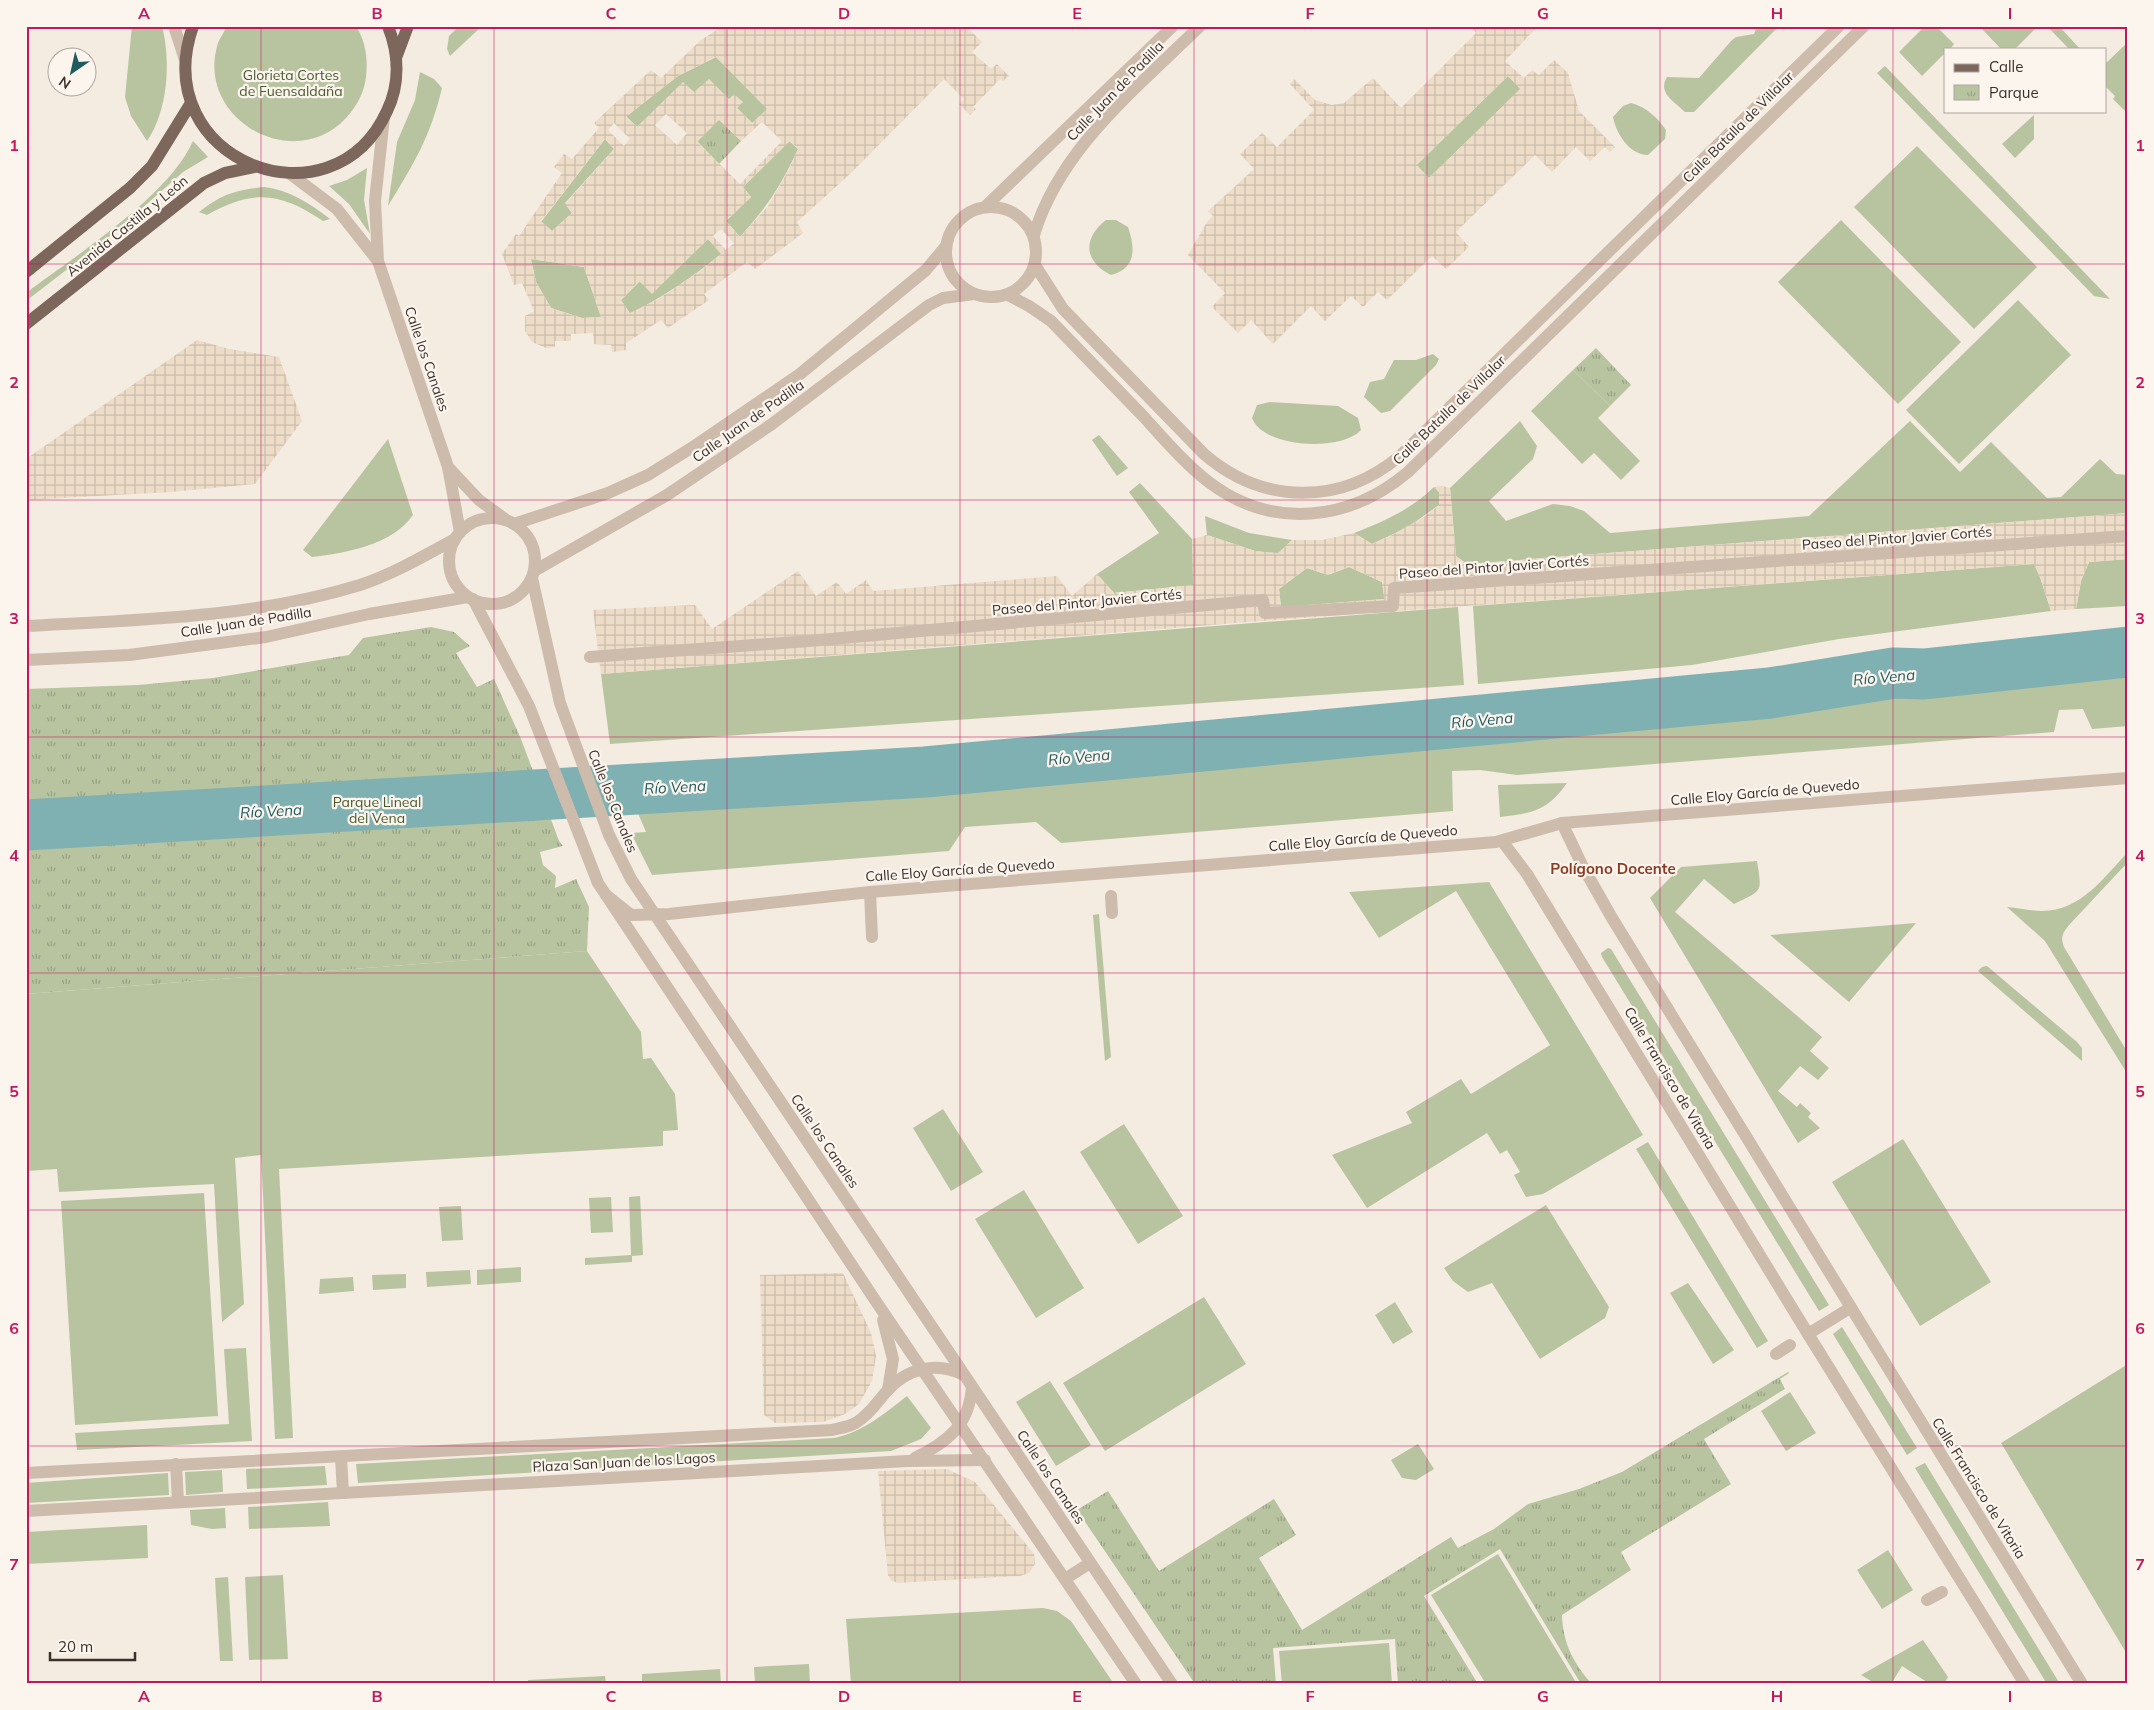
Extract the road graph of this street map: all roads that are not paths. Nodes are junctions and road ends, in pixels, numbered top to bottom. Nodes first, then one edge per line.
1 (174, 26) edge
2 (193, 26) edge
3 (388, 26) edge
4 (408, 26) edge
5 (1173, 26) edge
6 (1200, 26) edge
7 (1839, 26) edge
8 (1864, 26) edge
9 (396, 58) junction
10 (185, 60) junction
11 (191, 102) junction
12 (384, 117) junction
13 (254, 167) junction
14 (289, 173) junction
15 (986, 206) junction
16 (1034, 236) junction
17 (946, 246) junction
18 (378, 261) junction
19 (1035, 265) junction
20 (26, 272) edge
21 (974, 294) junction
22 (1008, 295) junction
23 (26, 324) edge
24 (448, 468) junction
25 (511, 523) junction
26 (458, 536) junction
27 (2128, 536) edge
28 (533, 575) junction
29 (470, 598) junction
30 (26, 626) edge
31 (590, 657) dead end
32 (26, 660) edge
33 (2128, 778) edge
34 (1562, 823) junction
35 (1502, 841) junction
36 (870, 892) junction
37 (606, 895) junction
38 (1111, 896) dead end
39 (1112, 913) dead end
40 (653, 914) junction
41 (872, 937) dead end
42 (877, 1303) junction
43 (1850, 1308) junction
44 (1808, 1334) junction
45 (1790, 1345) dead end
46 (1776, 1354) dead end
47 (922, 1368) junction
48 (964, 1375) junction
49 (972, 1387) junction
50 (888, 1390) junction
51 (960, 1424) junction
52 (341, 1457) junction
53 (985, 1460) junction
54 (907, 1461) junction
55 (176, 1464) junction
56 (26, 1474) edge
57 (343, 1493) junction
58 (178, 1502) junction
59 (26, 1511) edge
60 (1090, 1563) junction
61 (1065, 1579) junction
62 (1942, 1592) dead end
63 (1927, 1600) dead end
64 (1136, 1684) edge
65 (1172, 1684) edge
66 (2025, 1684) edge
67 (2082, 1684) edge

1 - 10 street
2 - 10 main road
3 - 9 main road
4 - 9 main road
5 - 15 street, Calle Juan de Padilla
6 - 16 street, Calle Juan de Padilla
7 - 19 street, Calle Batalla de Villalar
8 - 22 street, Calle Batalla de Villalar
9 - 12 main road
10 - 11 main road
11 - 13 main road
11 - 20 main road, Avenida Castilla y León
12 - 14 main road
12 - 18 street, Calle los Canales
13 - 14 main road
13 - 23 main road, Avenida Castilla y León
14 - 18 street, Calle los Canales
15 - 16 street
15 - 17 street
16 - 19 street
17 - 21 street
17 - 25 street, Calle Juan de Padilla
18 - 24 street, Calle los Canales
19 - 22 street
21 - 22 street
21 - 28 street, Calle Juan de Padilla
24 - 25 street, Calle los Canales
24 - 26 street, Calle los Canales
25 - 26 street
25 - 28 street
26 - 29 street
26 - 30 street, Calle Juan de Padilla
27 - 31 street, Paseo del Pintor Javier Cortés
28 - 29 street
28 - 40 street, Calle los Canales
29 - 32 street, Calle Juan de Padilla
29 - 37 street
33 - 34 street, Calle Eloy García de Quevedo
34 - 35 street, Calle Eloy García de Quevedo
34 - 43 street, Calle Francisco de Vitoria
35 - 36 street, Calle Eloy García de Quevedo
35 - 44 street, Calle Francisco de Vitoria
36 - 40 street, Calle Eloy García de Quevedo
36 - 41 street
37 - 40 street, Calle Eloy García de Quevedo
37 - 42 street
38 - 39 street
40 - 48 street, Calle los Canales
42 - 47 street
42 - 50 street
43 - 44 street
43 - 67 street, Calle Francisco de Vitoria
44 - 66 street, Calle Francisco de Vitoria
45 - 46 street
47 - 48 street
47 - 50 street, Plaza San Juan de los Lagos
47 - 51 street
48 - 49 street, Calle los Canales
49 - 51 street, Plaza San Juan de los Lagos
49 - 60 street, Calle los Canales
50 - 52 street, Plaza San Juan de los Lagos
51 - 53 street
51 - 54 street, Plaza San Juan de los Lagos
52 - 55 street, Plaza San Juan de los Lagos
52 - 57 street
53 - 54 street, Plaza San Juan de los Lagos
53 - 61 street
54 - 57 street, Plaza San Juan de los Lagos
55 - 56 street, Plaza San Juan de los Lagos
55 - 58 street
57 - 58 street, Plaza San Juan de los Lagos
58 - 59 street, Plaza San Juan de los Lagos
60 - 61 street
60 - 65 street, Calle los Canales
61 - 64 street
62 - 63 street

